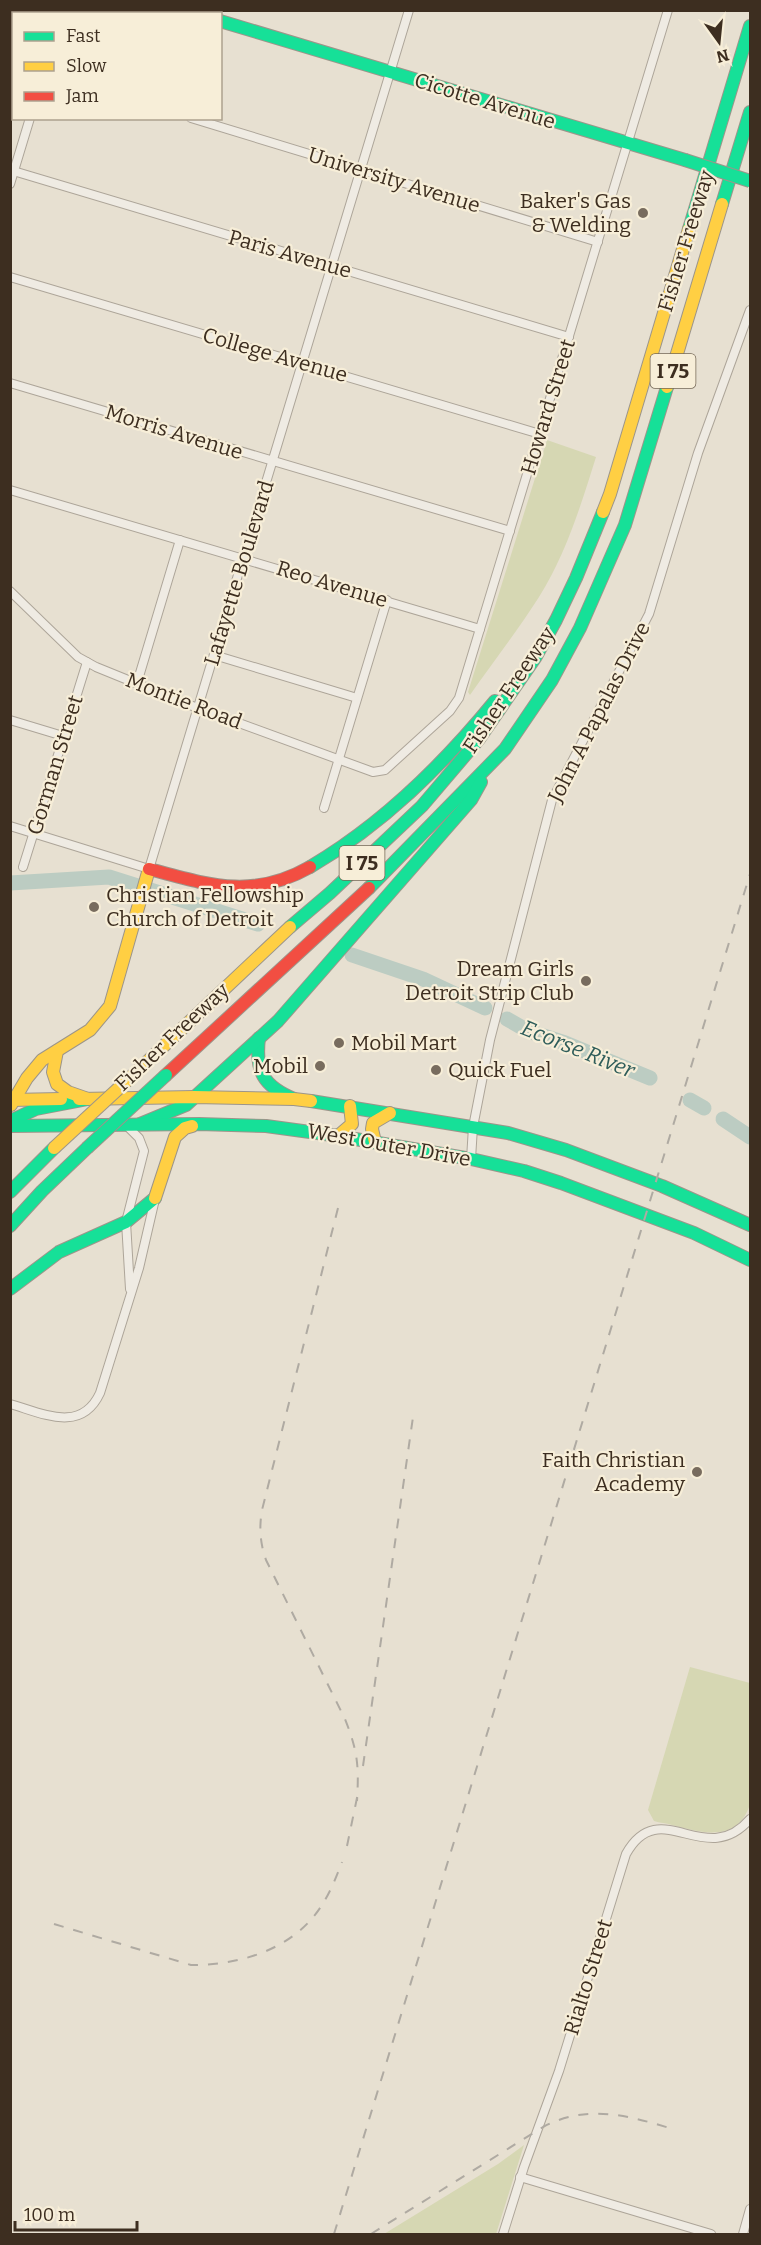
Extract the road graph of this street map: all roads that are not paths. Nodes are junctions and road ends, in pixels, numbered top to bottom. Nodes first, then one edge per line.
1 (409, 10) edge
2 (668, 10) edge
3 (222, 22) edge
4 (750, 26) edge
5 (390, 73) junction
6 (750, 112) edge
7 (29, 120) edge
8 (198, 120) edge
9 (627, 144) junction
10 (360, 170) junction
11 (12, 171) edge
12 (750, 180) edge
13 (10, 184) edge
14 (597, 242) junction
15 (331, 267) junction
16 (10, 277) edge
17 (750, 310) edge
18 (569, 337) junction
19 (302, 364) junction
20 (10, 383) edge
21 (540, 434) junction
22 (273, 462) junction
23 (10, 490) edge
24 (510, 531) junction
25 (180, 540) junction
26 (243, 558) junction
27 (10, 591) edge
28 (387, 600) junction
29 (556, 620) junction
30 (480, 629) junction
31 (214, 655) junction
32 (87, 662) junction
33 (136, 683) junction
34 (357, 698) junction
35 (198, 707) junction
36 (10, 720) edge
37 (63, 736) junction
38 (339, 759) junction
39 (492, 763) junction
40 (380, 772) joint
41 (324, 808) dead end
42 (10, 826) edge
43 (34, 833) junction
44 (23, 867) dead end
45 (149, 869) junction
46 (259, 1038) junction
47 (57, 1051) junction
48 (194, 1097) junction
49 (88, 1099) junction
50 (294, 1100) junction
51 (12, 1102) edge
52 (350, 1106) junction
53 (390, 1113) junction
54 (10, 1123) edge
55 (125, 1124) junction
56 (140, 1124) junction
57 (200, 1124) junction
58 (473, 1127) junction
59 (338, 1136) junction
60 (375, 1142) junction
61 (471, 1159) junction
62 (10, 1192) edge
63 (155, 1198) junction
64 (126, 1221) junction
65 (750, 1225) edge
66 (10, 1226) edge
67 (750, 1260) edge
68 (10, 1289) edge
69 (131, 1294) junction
70 (10, 1404) edge
71 (750, 1818) edge
72 (520, 2177) junction
73 (750, 2209) edge
74 (503, 2235) edge
75 (711, 2235) edge
76 (743, 2235) edge

1 - 5 street, Lafayette Boulevard
2 - 9 street, Howard Street
3 - 5 main road, Cicotte Avenue
4 - 29 main road, Fisher Freeway / I 75
5 - 9 main road, Cicotte Avenue
5 - 10 street, Lafayette Boulevard
6 - 39 main road, Fisher Freeway / I 75
7 - 11 street
8 - 10 street, University Avenue
9 - 12 main road, Cicotte Avenue, bridge
9 - 14 street, Howard Street
10 - 14 street, University Avenue
10 - 15 street, Lafayette Boulevard
11 - 13 street
11 - 15 street, Paris Avenue
14 - 18 street, Howard Street
15 - 18 street, Paris Avenue
15 - 19 street, Lafayette Boulevard
16 - 19 street, College Avenue
17 - 58 street, John A Papalas Drive
18 - 21 street, Howard Street
19 - 21 street, College Avenue
19 - 22 street, Lafayette Boulevard
20 - 22 street, Morris Avenue
21 - 24 street, Howard Street
22 - 24 street, Morris Avenue
22 - 26 street, Lafayette Boulevard
23 - 25 street, Reo Avenue
24 - 30 street, Howard Street
25 - 26 street, Reo Avenue
25 - 33 street
26 - 28 street, Reo Avenue
26 - 31 street, Lafayette Boulevard
27 - 32 street, Montie Road
28 - 30 street, Reo Avenue
28 - 34 street
29 - 45 main road
29 - 62 main road, Fisher Freeway / I 75, bridge
30 - 40 street, Howard Street
31 - 34 street
31 - 35 street, Lafayette Boulevard
32 - 33 street, Montie Road
32 - 37 street, Gorman Street
33 - 35 street, Montie Road
34 - 38 street
35 - 38 street, Montie Road
35 - 45 street, Lafayette Boulevard
36 - 37 street
37 - 43 street, Gorman Street
38 - 40 street, Montie Road
38 - 41 street
39 - 46 main road
39 - 66 main road, Fisher Freeway / I 75, bridge
42 - 43 street
43 - 44 street, Gorman Street
43 - 45 street
45 - 47 main road, Lafayette Boulevard
46 - 48 main road
46 - 50 main road
47 - 49 main road
47 - 51 main road, Lafayette Boulevard
48 - 49 main road, West Outer Drive
48 - 50 main road, West Outer Drive
48 - 56 main road
49 - 51 main road, West Outer Drive
49 - 54 main road
50 - 52 main road, West Outer Drive
52 - 53 main road, West Outer Drive
52 - 59 main road
53 - 58 main road, West Outer Drive
53 - 60 main road
54 - 55 main road, West Outer Drive
55 - 56 main road, West Outer Drive
55 - 64 street
56 - 57 main road, West Outer Drive
57 - 59 main road, West Outer Drive
57 - 63 main road
58 - 61 street, John A Papalas Drive
58 - 65 main road, West Outer Drive
59 - 60 main road, West Outer Drive
60 - 61 main road, West Outer Drive
61 - 67 main road, West Outer Drive
63 - 64 main road
63 - 69 street
64 - 68 main road
64 - 69 street
69 - 70 street
71 - 72 street, Rialto Street
72 - 74 street, Rialto Street
72 - 75 street
73 - 76 street

